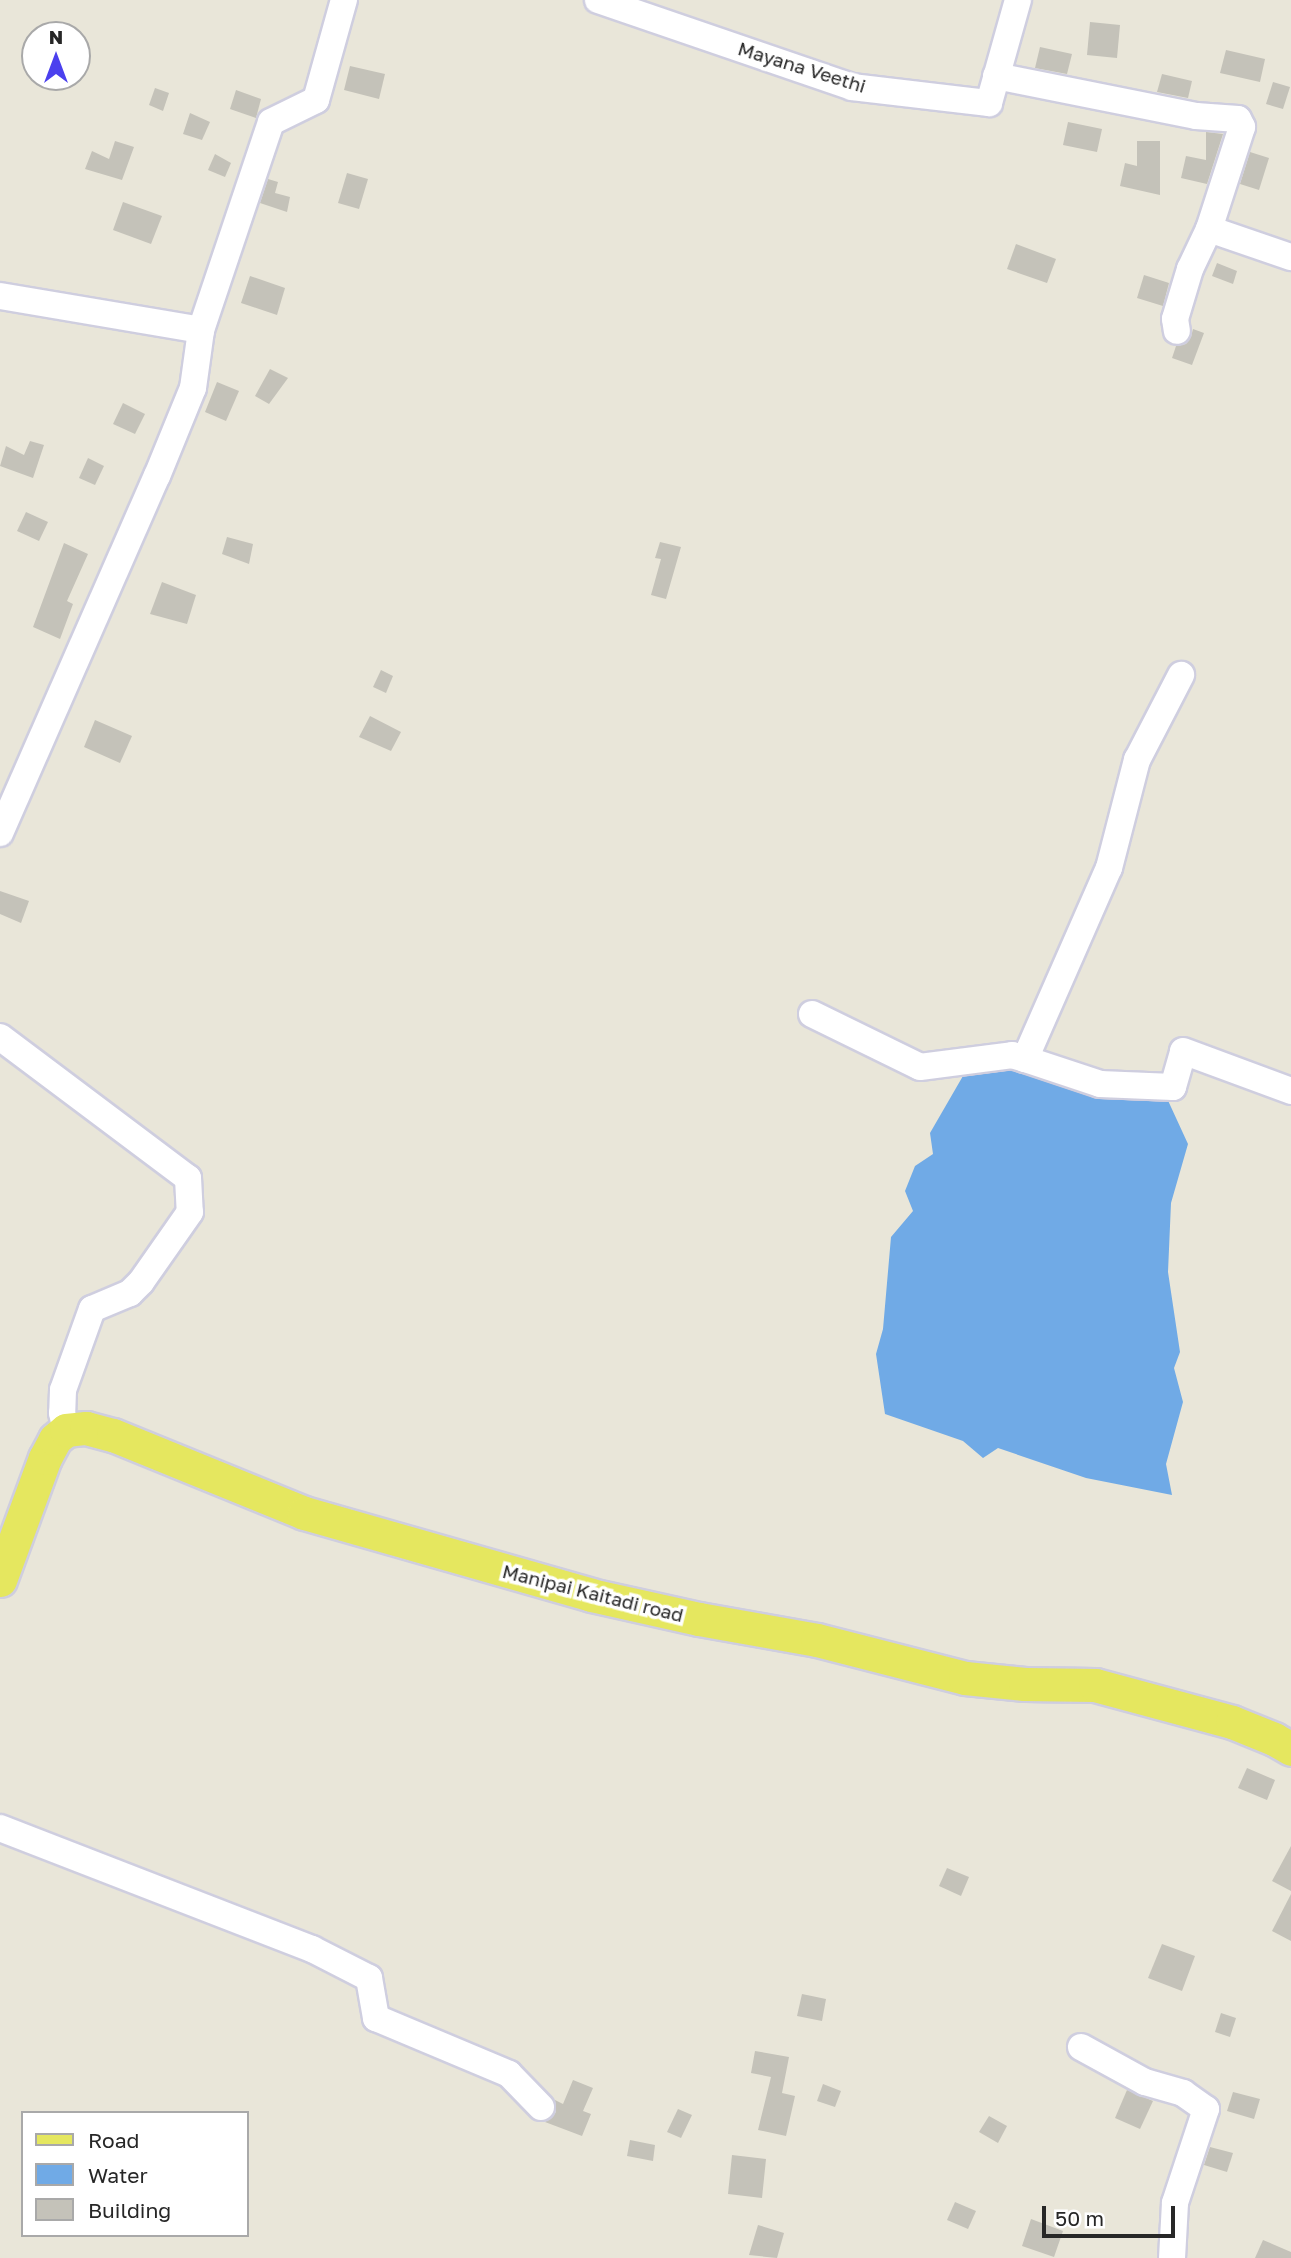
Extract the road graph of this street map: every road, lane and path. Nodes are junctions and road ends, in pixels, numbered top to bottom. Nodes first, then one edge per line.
1 (344, 0) edge
2 (598, 0) edge
3 (1018, 0) edge
4 (996, 76) junction
5 (1209, 229) junction
6 (1291, 257) edge
7 (0, 296) edge
8 (201, 330) junction
9 (1177, 331) dead end
10 (1181, 675) dead end
11 (0, 833) edge
12 (812, 1014) dead end
13 (0, 1037) edge
14 (1025, 1059) junction
15 (1291, 1091) edge
16 (66, 1430) junction
17 (0, 1580) edge
18 (1291, 1749) edge
19 (0, 1828) edge
20 (1081, 2047) dead end
21 (541, 2107) dead end
22 (1172, 2258) edge

1 - 8 street
2 - 4 street, Mayana Veethi
3 - 4 street, Mayana Veethi
4 - 5 street
5 - 6 street
5 - 9 street
7 - 8 street
8 - 11 street
10 - 14 street
12 - 14 street
13 - 16 street
14 - 15 street
16 - 17 main road
16 - 18 main road, Manipai Kaitadi road
19 - 21 street
20 - 22 street

